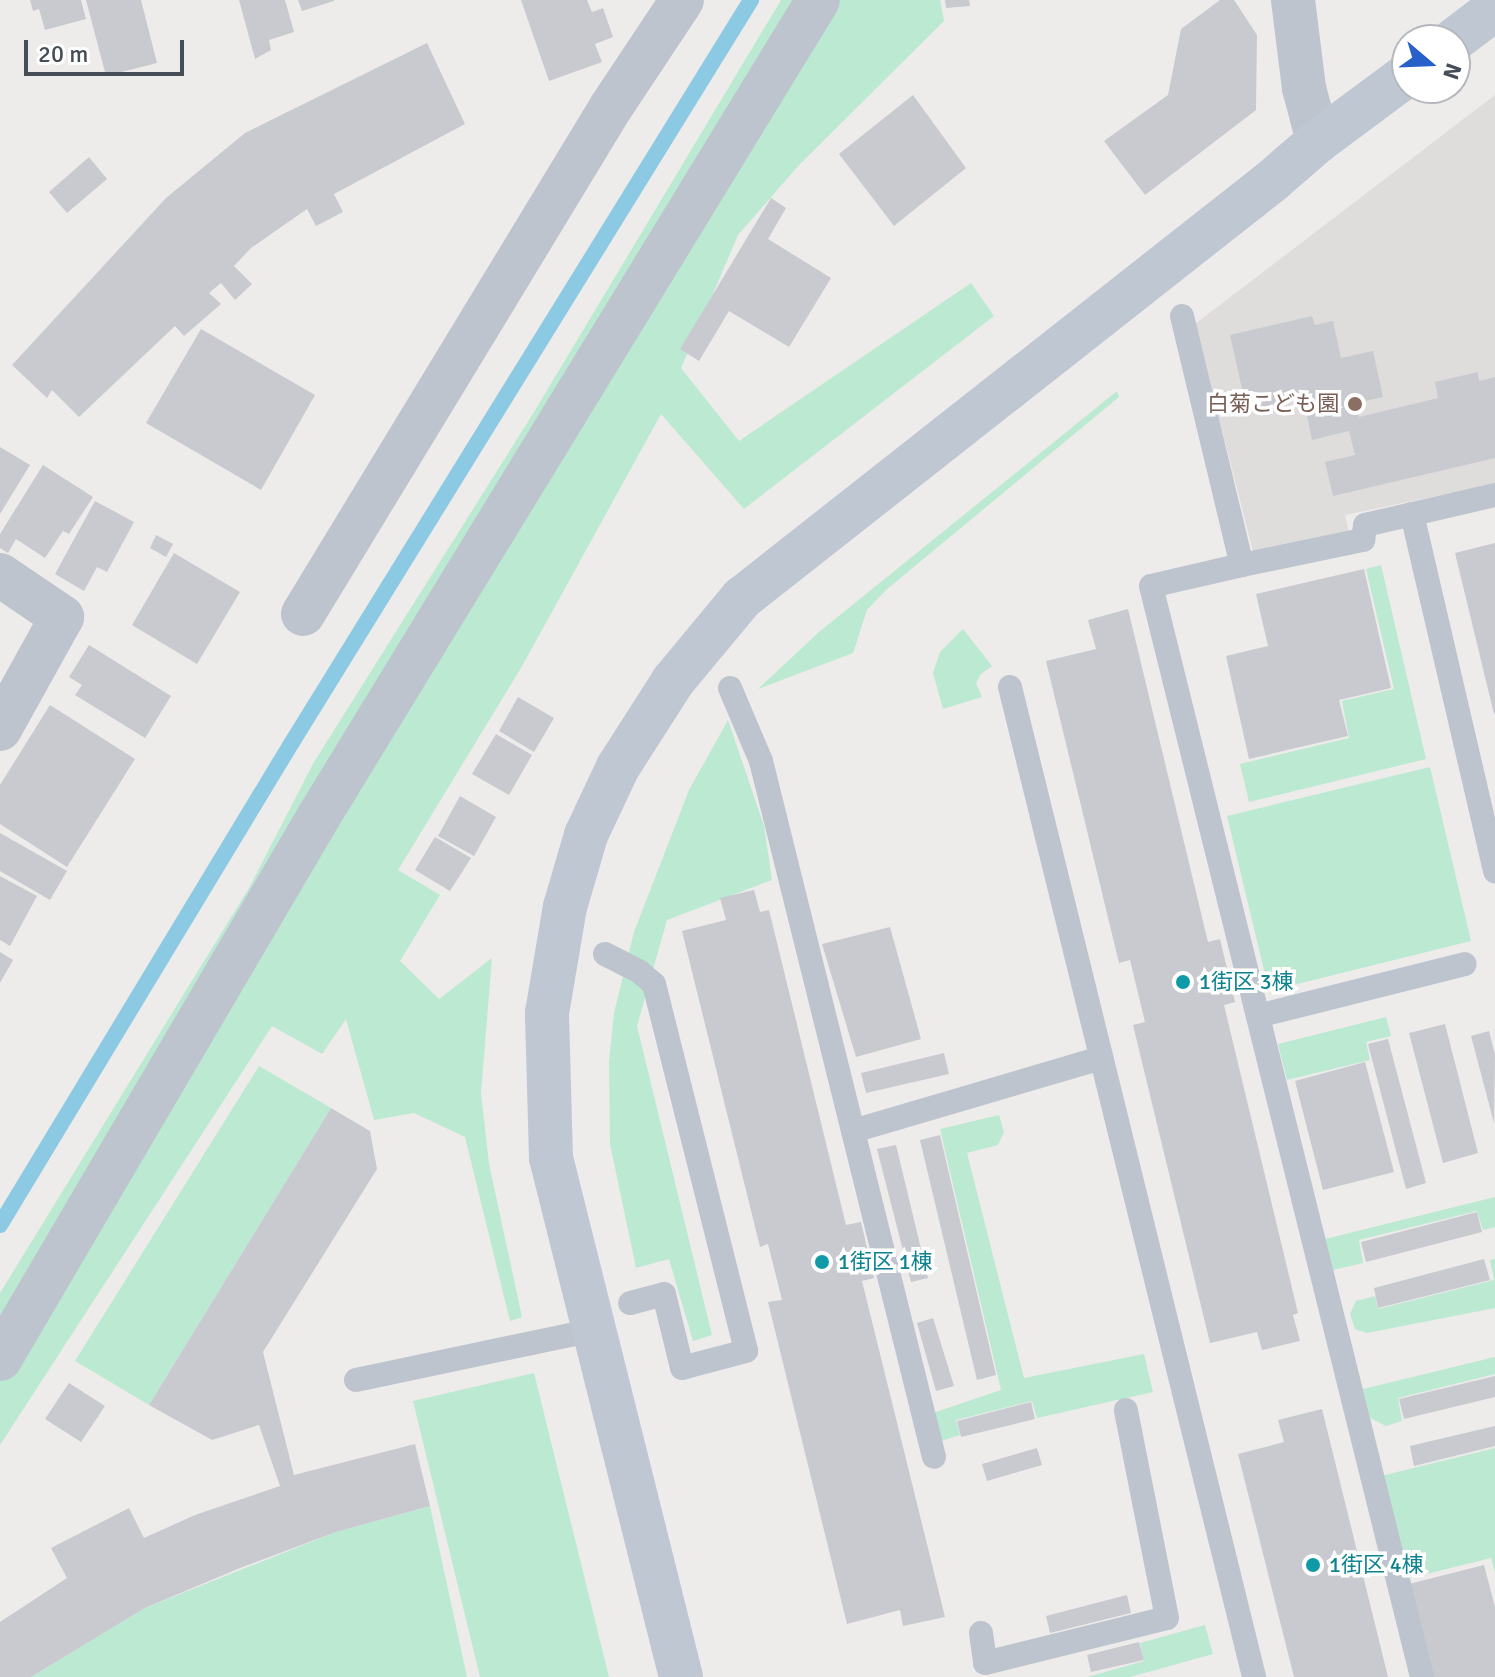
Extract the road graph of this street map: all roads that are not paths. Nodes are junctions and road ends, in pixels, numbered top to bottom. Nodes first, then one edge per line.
1 (682, 0) edge
2 (818, 0) edge
3 (1293, 0) edge
4 (1495, 9) edge
5 (1471, 27) edge
6 (1391, 87) edge
7 (1318, 141) junction
8 (1182, 316) dead end
9 (1495, 495) edge
10 (1412, 514) junction
11 (1242, 565) junction
12 (0, 575) edge
13 (303, 614) dead end
14 (1010, 687) dead end
15 (730, 688) dead end
16 (0, 729) edge
17 (1495, 872) edge
18 (605, 954) dead end
19 (1465, 964) dead end
20 (1258, 1016) junction
21 (1101, 1058) junction
22 (853, 1131) junction
23 (630, 1303) dead end
24 (594, 1330) junction
25 (0, 1359) edge
26 (356, 1380) dead end
27 (1126, 1410) dead end
28 (934, 1457) dead end
29 (681, 1677) edge
30 (981, 1677) edge
31 (1254, 1677) edge
32 (1422, 1677) edge

1 - 13 street
2 - 25 street
3 - 7 street
4 - 5 street
6 - 7 street
7 - 24 street
8 - 11 lane
9 - 10 lane
10 - 11 lane
10 - 17 lane
11 - 20 lane
12 - 16 street
14 - 21 lane
15 - 22 lane
18 - 23 lane
19 - 20 lane
20 - 32 lane
21 - 22 lane
21 - 31 lane
22 - 28 lane
24 - 26 lane
24 - 29 street
27 - 30 lane

